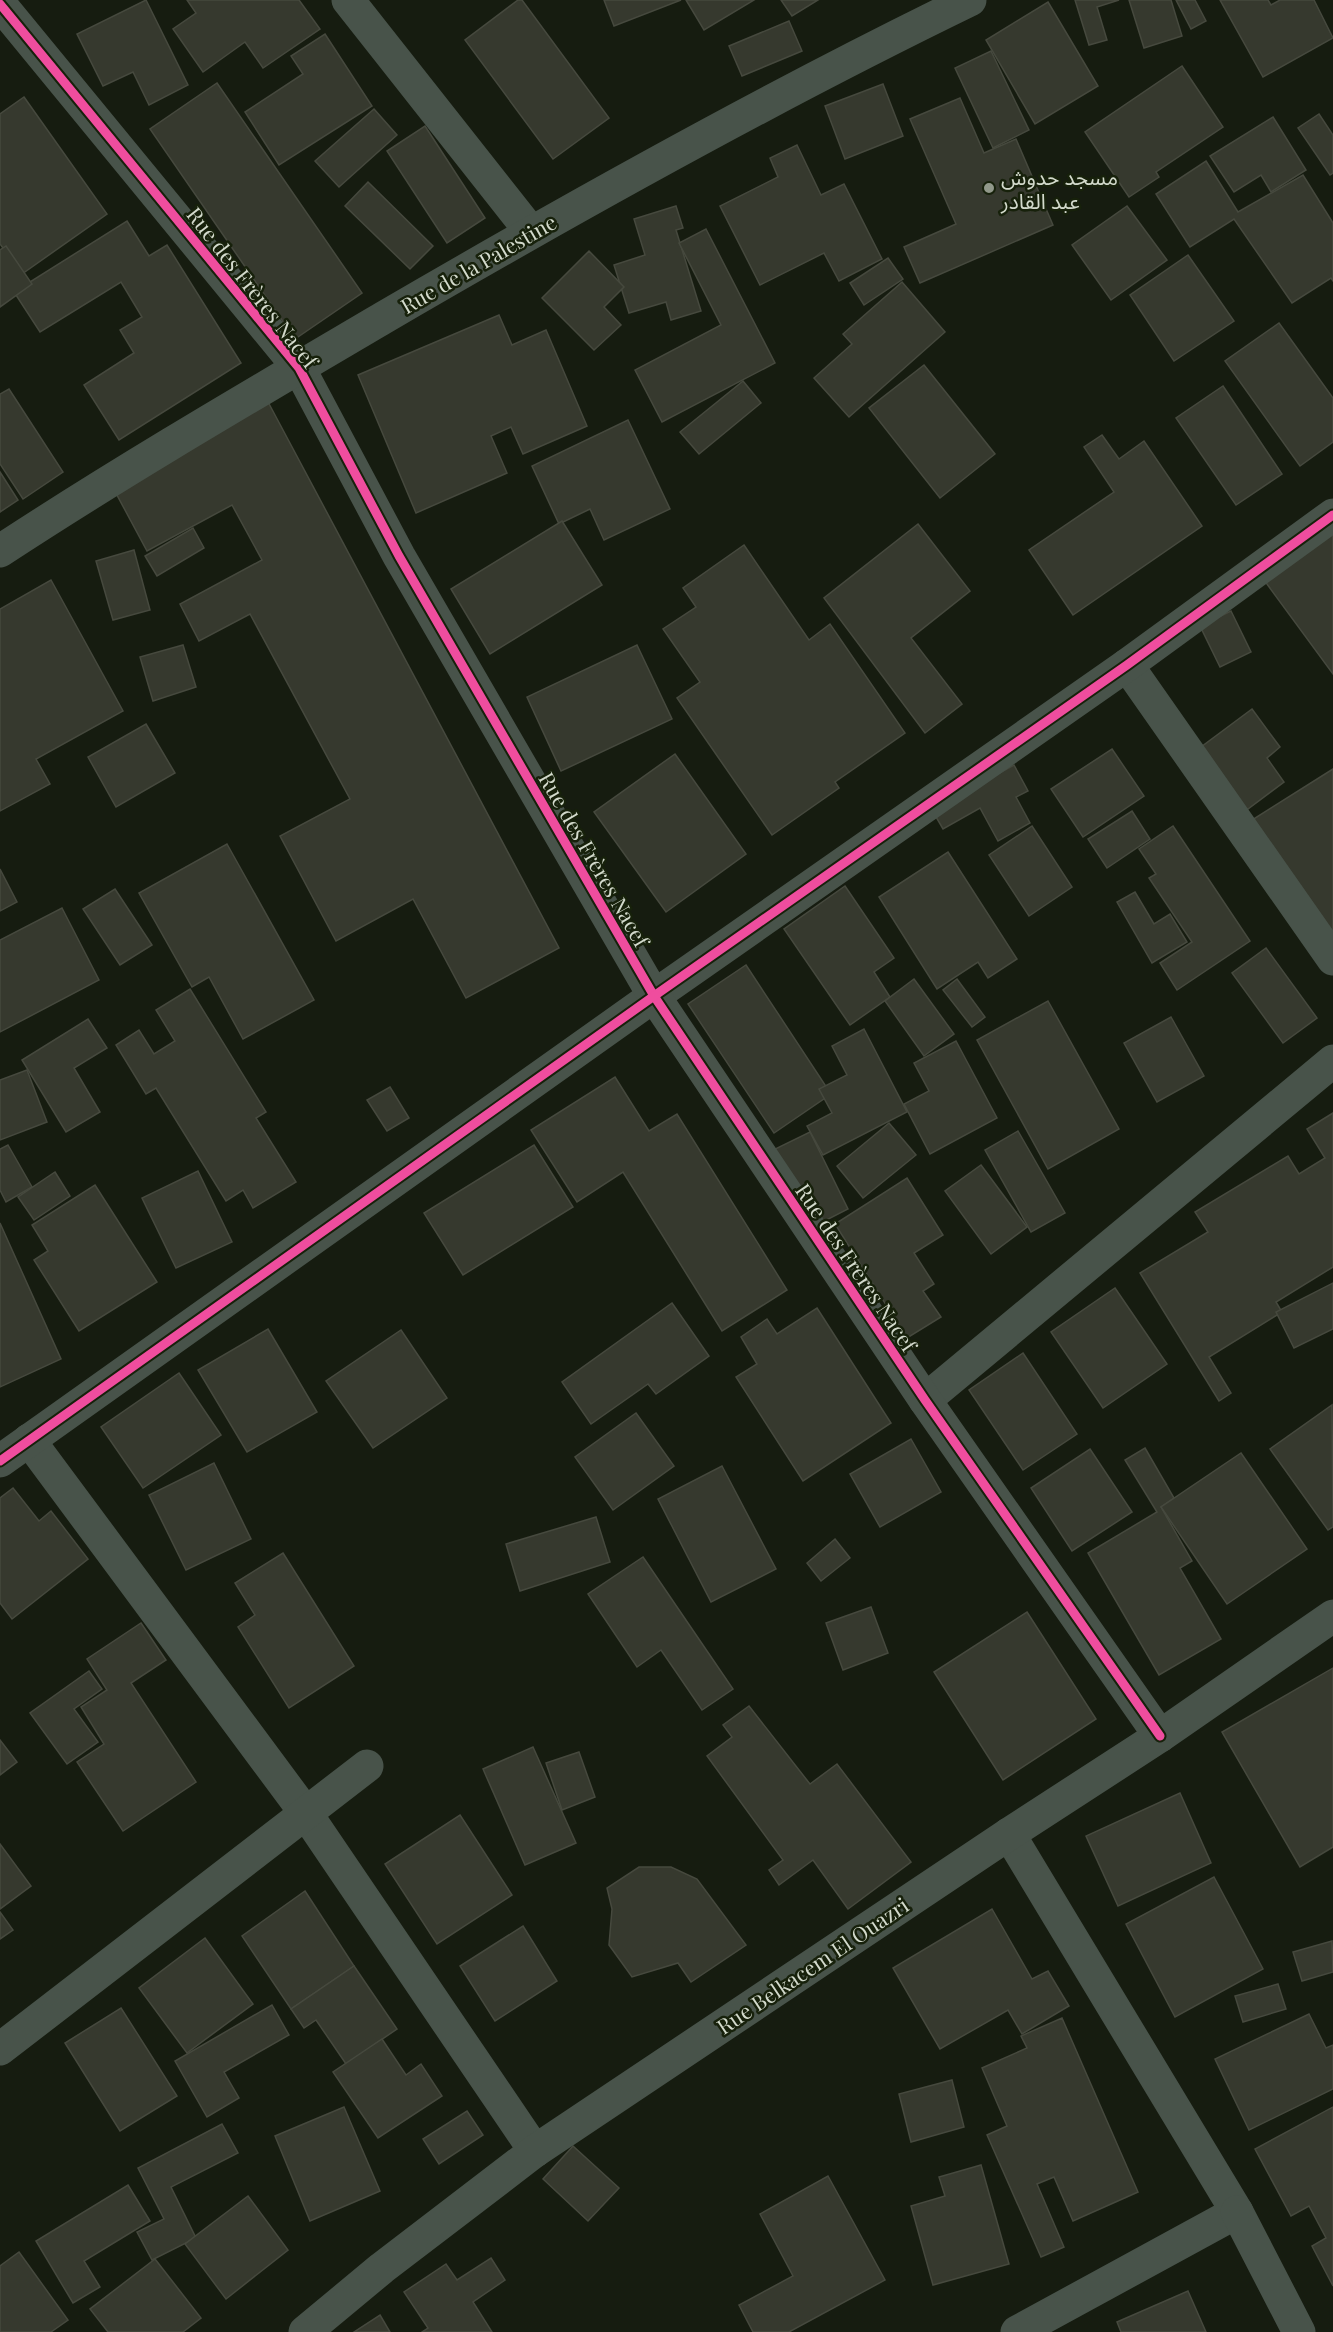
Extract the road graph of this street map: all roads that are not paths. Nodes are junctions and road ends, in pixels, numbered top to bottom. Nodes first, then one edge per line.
1 (348, 0) edge
2 (970, 0) edge
3 (0, 4) edge
4 (531, 232) junction
5 (298, 368) junction
6 (1333, 515) edge
7 (0, 551) edge
8 (1127, 665) junction
9 (1333, 959) edge
10 (654, 996) junction
11 (1333, 1061) edge
12 (925, 1400) junction
13 (29, 1440) junction
14 (0, 1461) edge
15 (1333, 1616) edge
16 (1160, 1736) junction
17 (367, 1766) dead end
18 (307, 1815) junction
19 (1009, 1834) junction
20 (0, 2049) edge
21 (535, 2151) junction
22 (1237, 2212) junction
23 (305, 2332) edge
24 (1017, 2332) edge
25 (1299, 2332) edge

1 - 4 street
2 - 4 street, Rue de la Palestine
3 - 5 street, Rue des Frères Nacef
4 - 5 street, Rue de la Palestine
5 - 7 street, Rue de la Palestine
5 - 10 street, Rue des Frères Nacef
6 - 8 street
8 - 9 street
8 - 10 street
10 - 12 street, Rue des Frères Nacef
10 - 13 street
11 - 12 street
12 - 16 street, Rue des Frères Nacef
13 - 14 street
13 - 18 street
15 - 16 street, Rue Belkacem El Ouazri
16 - 19 street, Rue Belkacem El Ouazri
17 - 18 street
18 - 20 street
18 - 21 street
19 - 21 street, Rue Belkacem El Ouazri
19 - 22 street
21 - 23 street, Rue Belkacem El Ouazri
22 - 24 street
22 - 25 street

